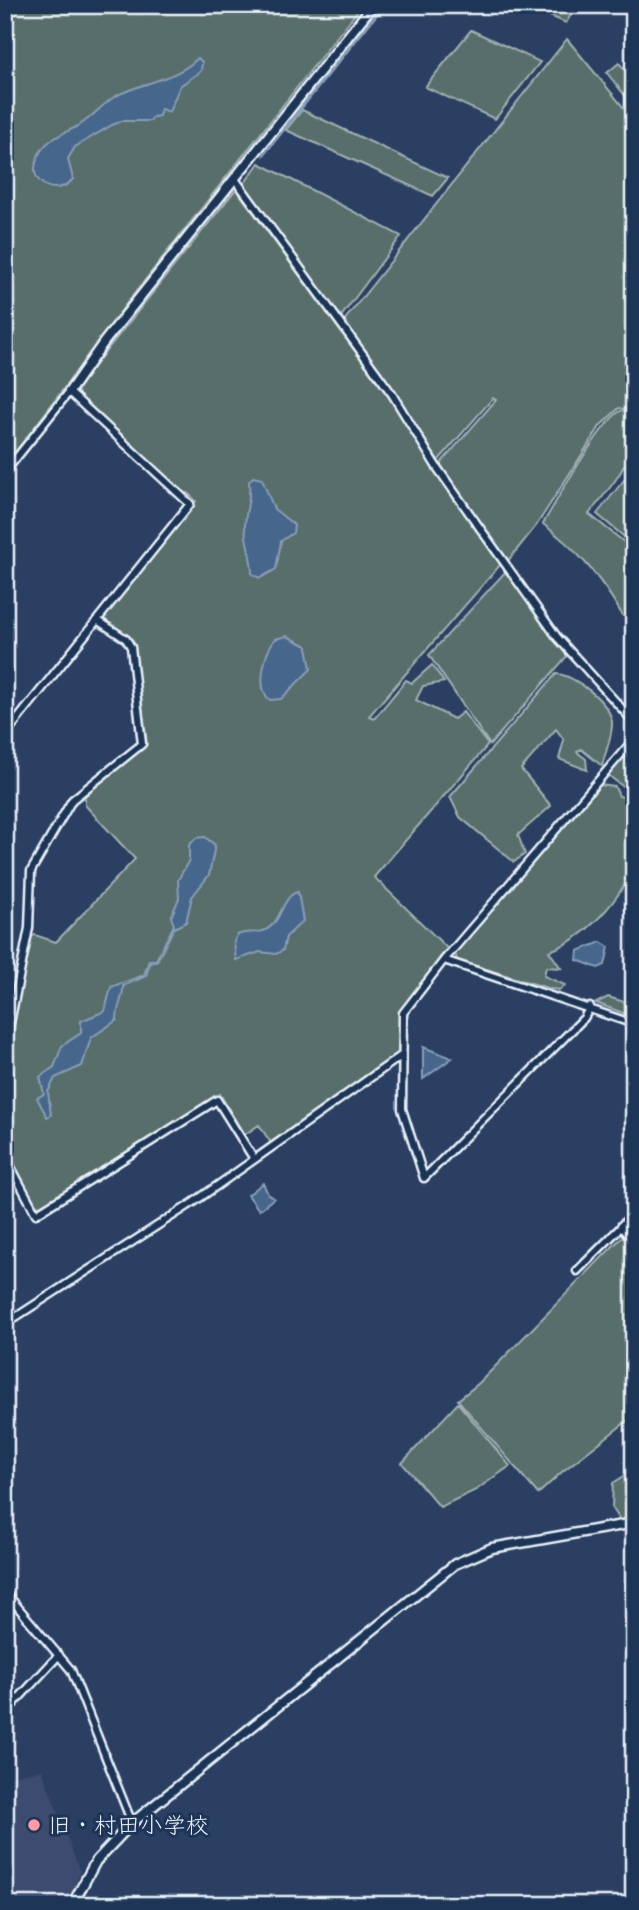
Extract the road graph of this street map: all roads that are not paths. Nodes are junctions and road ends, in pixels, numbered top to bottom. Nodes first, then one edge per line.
1 (373, 5) edge
2 (235, 179) junction
3 (69, 392) junction
4 (5, 472) edge
5 (97, 620) junction
6 (634, 722) edge
7 (5, 735) edge
8 (634, 739) edge
9 (444, 960) junction
10 (590, 1007) junction
11 (634, 1024) edge
12 (5, 1048) edge
13 (401, 1056) junction
14 (5, 1156) edge
15 (254, 1159) junction
16 (634, 1214) edge
17 (622, 1226) junction
18 (634, 1241) edge
19 (577, 1271) dead end
20 (5, 1324) edge
21 (634, 1523) edge
22 (5, 1592) edge
23 (59, 1655) junction
24 (5, 1713) edge
25 (132, 1824) junction
26 (72, 1905) edge

1 - 2 street
2 - 3 street
2 - 6 street
3 - 4 street
3 - 5 street
5 - 7 street
5 - 12 street
8 - 9 street
9 - 10 street
9 - 13 street
10 - 11 street
10 - 13 street
13 - 15 street
14 - 15 street
15 - 20 street
16 - 17 street
17 - 18 street
17 - 19 street
21 - 25 street
22 - 23 street
23 - 24 street
23 - 25 street
25 - 26 street

